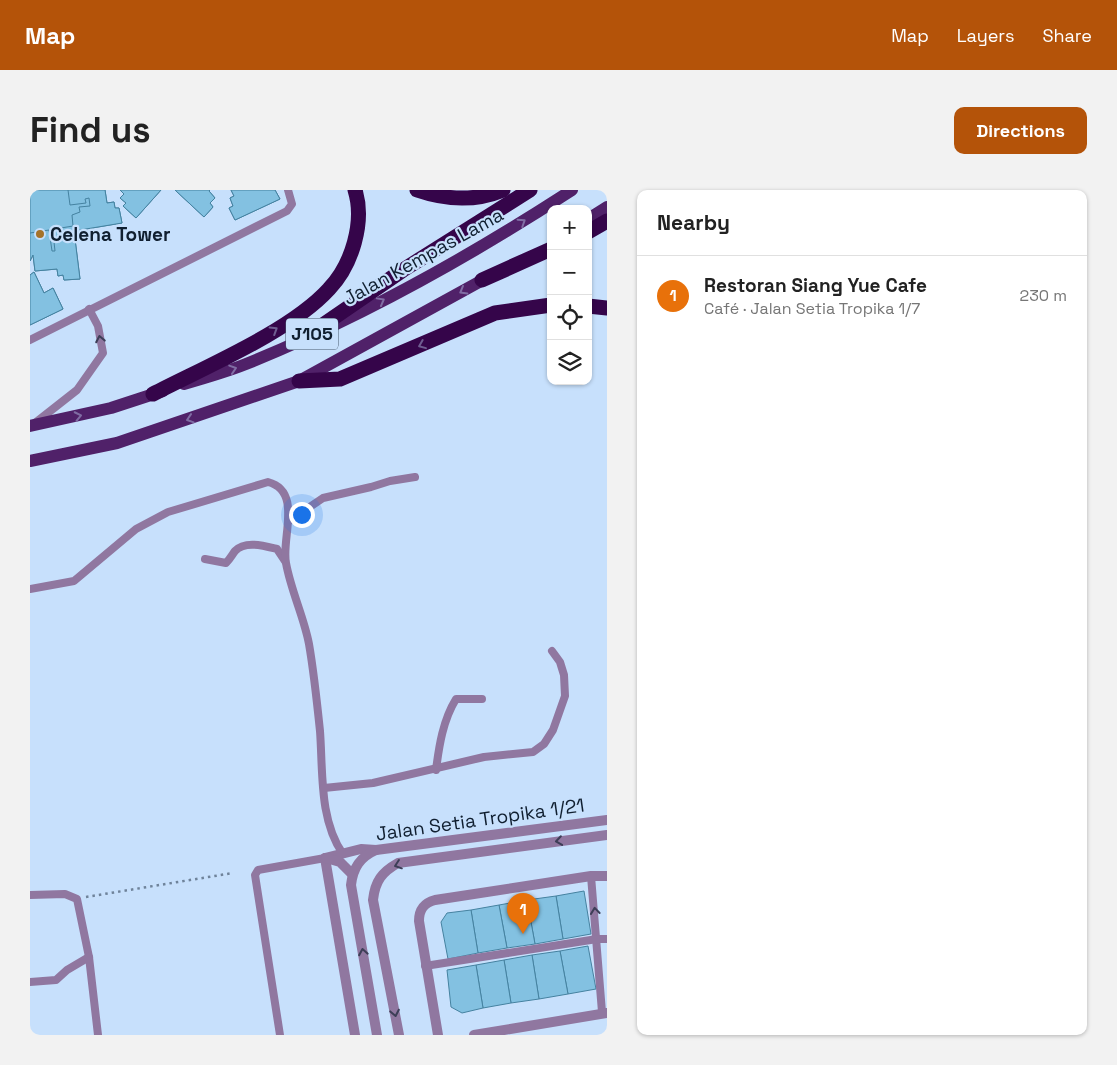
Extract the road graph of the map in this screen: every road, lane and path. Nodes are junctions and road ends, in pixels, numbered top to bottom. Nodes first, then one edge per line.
1 (288, 190) edge
2 (355, 190) edge
3 (417, 190) edge
4 (503, 190) edge
5 (530, 190) edge
6 (572, 190) edge
7 (607, 207) edge
8 (592, 216) edge
9 (607, 221) edge
10 (592, 230) edge
11 (547, 243) edge
12 (549, 250) edge
13 (482, 280) junction
14 (547, 306) edge
15 (592, 306) edge
16 (607, 308) edge
17 (89, 309) junction
18 (304, 338) junction
19 (30, 340) edge
20 (299, 381) junction
21 (154, 394) junction
22 (30, 426) edge
23 (30, 462) edge
24 (415, 477) dead end
25 (289, 521) junction
26 (205, 559) dead end
27 (285, 561) junction
28 (30, 589) edge
29 (552, 651) dead end
30 (482, 699) dead end
31 (436, 770) junction
32 (324, 788) junction
33 (607, 820) edge
34 (607, 835) edge
35 (376, 850) junction
36 (343, 854) junction
37 (326, 858) junction
38 (233, 874) dead end
39 (352, 874) junction
40 (591, 876) junction
41 (607, 876) edge
42 (30, 895) edge
43 (77, 899) junction
44 (597, 939) junction
45 (607, 939) edge
46 (89, 957) junction
47 (426, 966) junction
48 (30, 982) edge
49 (604, 1012) edge
50 (98, 1035) edge
51 (280, 1035) edge
52 (354, 1035) edge
53 (377, 1035) edge
54 (399, 1035) edge
55 (438, 1035) edge
56 (474, 1035) edge

1 - 17 lane
21 -> 2 highway
3 - 4 highway
5 - 18 highway
18 -> 6 main road, Jalan Kempas Lama / J105
7 - 8 main road
9 - 10 highway
11 - 13 main road, J105
12 - 13 highway
13 -> 20 main road, J105
14 -> 20 highway
15 - 16 highway
17 - 19 lane
22 -> 17 lane
21 -> 18 main road, Jalan Kempas Lama / J105
20 -> 23 main road, J105
22 -> 21 main road, Jalan Kempas Lama / J105
24 - 25 lane
25 - 27 lane
25 - 28 lane
26 - 27 lane
27 - 32 lane
29 - 31 lane
30 - 31 lane
31 - 32 lane
32 - 36 lane
33 - 35 street, Jalan Setia Tropika 1/21
34 -> 54 street, Jalan Setia Tropika 1/21
35 - 36 street
35 - 39 street, Jalan Setia Tropika 1/21
36 - 37 street
37 - 39 street
37 - 51 lane
37 - 52 street
38 - 43 path
53 -> 39 street
40 - 41 street
44 -> 40 lane
40 - 47 street
42 - 43 lane
43 - 46 lane
44 - 45 lane
44 - 47 lane
44 - 49 lane
46 - 48 lane
46 - 50 lane
47 - 55 street
49 - 56 street

